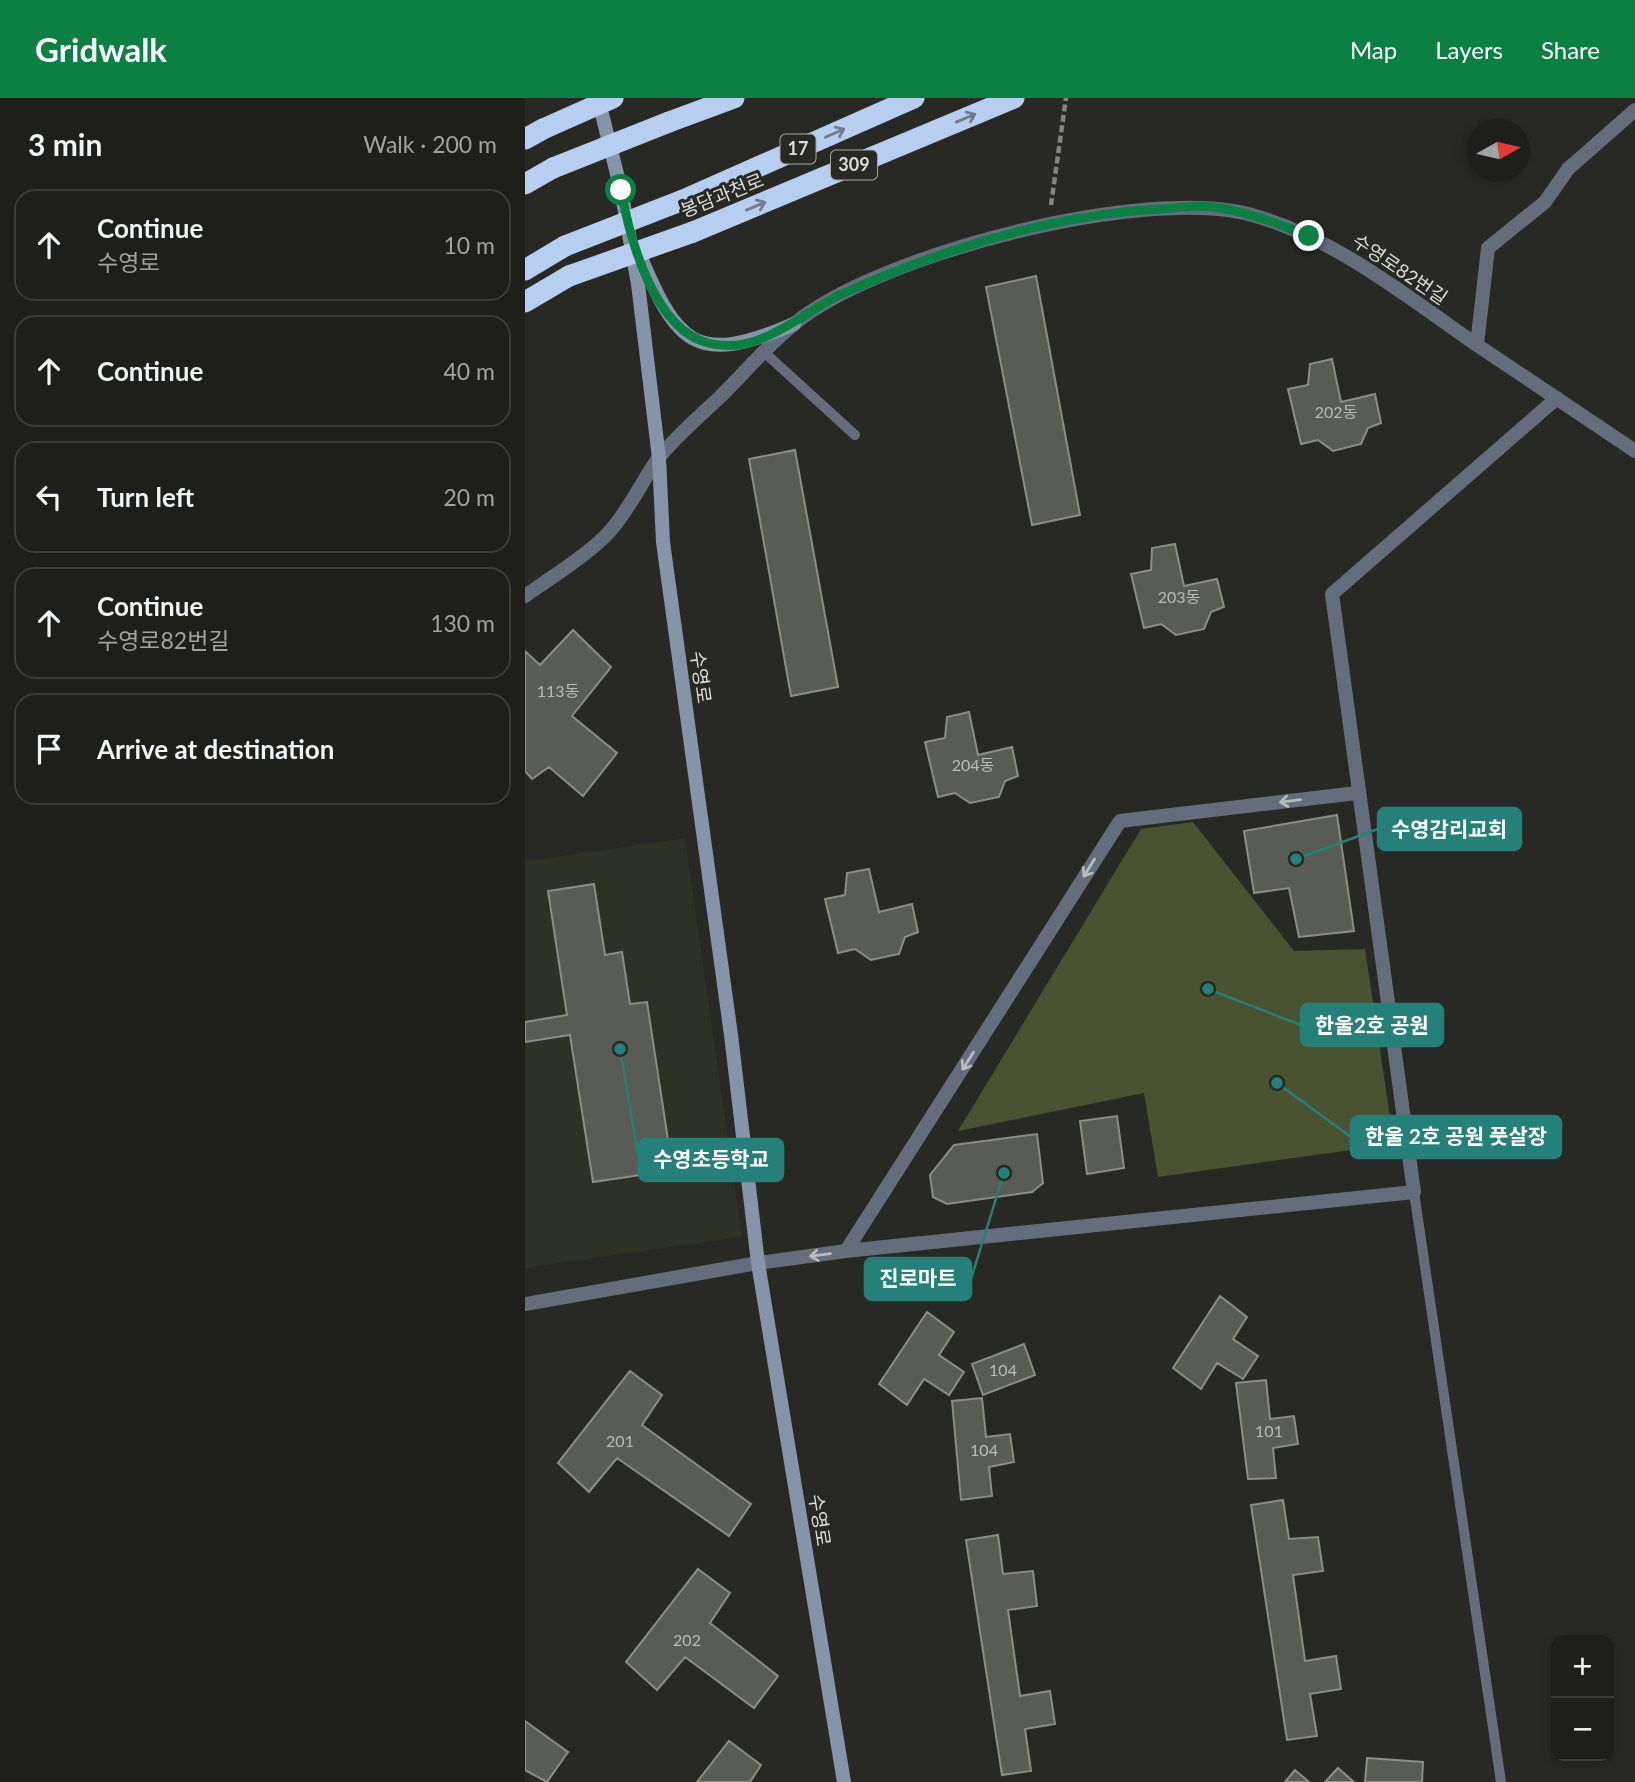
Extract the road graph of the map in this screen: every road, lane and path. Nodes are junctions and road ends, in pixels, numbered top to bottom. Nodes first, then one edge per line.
1 (598, 98) edge
2 (613, 98) edge
3 (734, 98) edge
4 (914, 98) edge
5 (1014, 98) edge
6 (1066, 98) edge
7 (1635, 110) edge
8 (534, 134) edge
9 (525, 184) edge
10 (1048, 223) junction
11 (628, 229) junction
12 (525, 270) edge
13 (525, 302) edge
14 (794, 324) junction
15 (1477, 345) junction
16 (765, 353) junction
17 (1557, 398) junction
18 (855, 435) dead end
19 (1635, 452) edge
20 (659, 458) junction
21 (525, 596) edge
22 (1357, 793) junction
23 (1414, 1192) junction
24 (846, 1251) junction
25 (758, 1263) junction
26 (525, 1304) edge
27 (844, 1782) edge
28 (1501, 1782) edge

1 - 11 street, 수영로
2 - 8 highway, bridge
3 - 9 highway, bridge
12 -> 4 highway, 17, bridge
13 -> 5 highway, 봉담과천로 / 309, bridge
6 - 10 path
7 - 15 street
10 - 14 street, 수영로82번길
10 - 15 street, 수영로82번길
11 - 14 street
11 - 20 street, 수영로
14 - 16 street, 수영로82번길
15 - 17 street, 수영로82번길
16 - 18 lane
16 - 20 street, 수영로82번길
17 - 19 street, 수영로82번길
17 - 22 street
20 - 21 street, 수영로82번길
20 - 25 street, 수영로
22 - 23 street
22 -> 24 street
23 - 24 street
23 - 28 lane
24 -> 25 street
25 - 26 street
25 - 27 street, 수영로

